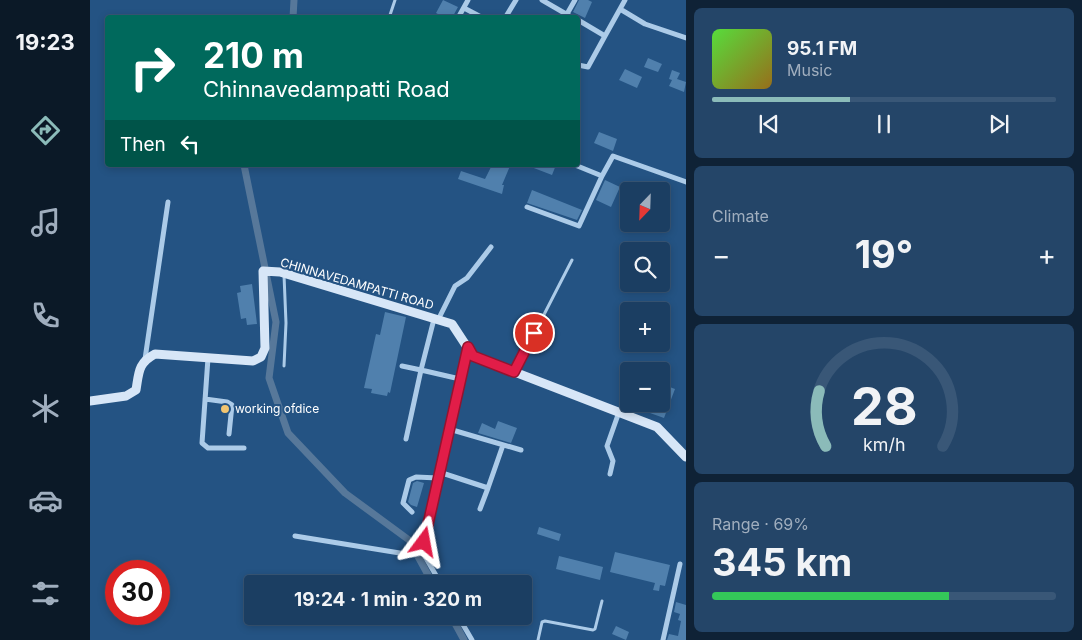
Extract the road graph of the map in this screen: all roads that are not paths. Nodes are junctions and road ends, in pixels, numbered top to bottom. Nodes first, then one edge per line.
1 (394, 0) edge
2 (468, 0) edge
3 (516, 0) edge
4 (542, 0) edge
5 (575, 0) edge
6 (625, 0) edge
7 (464, 8) junction
8 (620, 9) junction
9 (567, 14) joint
10 (390, 15) edge
11 (460, 15) edge
12 (477, 15) edge
13 (507, 15) edge
14 (580, 21) edge
15 (605, 36) junction
16 (686, 38) edge
17 (580, 65) edge
18 (580, 167) edge
19 (602, 176) junction
20 (686, 182) edge
21 (168, 202) dead end
22 (527, 207) dead end
23 (491, 247) dead end
24 (572, 260) dead end
25 (282, 272) junction
26 (436, 320) junction
27 (468, 347) junction
28 (208, 358) junction
29 (145, 359) junction
30 (284, 366) dead end
31 (402, 366) dead end
32 (421, 370) junction
33 (514, 372) junction
34 (460, 379) junction
35 (204, 400) junction
36 (90, 402) edge
37 (619, 412) junction
38 (449, 429) junction
39 (229, 434) dead end
40 (406, 439) dead end
41 (503, 445) junction
42 (244, 448) dead end
43 (521, 450) dead end
44 (686, 457) edge
45 (610, 474) dead end
46 (439, 475) junction
47 (488, 488) junction
48 (480, 509) dead end
49 (412, 512) dead end
50 (295, 536) dead end
51 (423, 553) junction
52 (680, 564) dead end
53 (436, 575) edge
54 (602, 601) dead end
55 (463, 625) edge
56 (472, 640) edge
57 (538, 640) edge
58 (663, 640) edge

1 - 10 lane
2 - 7 street
3 - 13 street
4 - 9 street
5 - 9 street
6 - 8 street
7 - 11 street
7 - 12 street
8 - 15 street
8 - 16 street
14 - 15 street
15 - 17 street
18 - 19 street
19 - 20 street
19 - 22 street
21 - 29 street
23 - 26 street
24 - 33 lane
25 - 26 street, CHINNAVEDAMPATTI ROAD
25 - 28 street, CHINNAVEDAMPATTI ROAD
25 - 30 lane
26 - 27 street, CHINNAVEDAMPATTI ROAD
26 - 32 street
27 - 33 street, CHINNAVEDAMPATTI ROAD
27 - 34 street
28 - 29 street, CHINNAVEDAMPATTI ROAD
28 - 35 street
29 - 36 street
31 - 32 street
32 - 34 street
32 - 40 street
33 - 37 street, CHINNAVEDAMPATTI ROAD
34 - 38 street
35 - 39 street
35 - 42 street
37 - 44 street, CHINNAVEDAMPATTI ROAD
37 - 45 street
38 - 41 street
38 - 46 street
41 - 43 street
41 - 47 street
46 - 47 street
46 - 49 street
46 - 51 street
47 - 48 street
50 - 51 street
51 - 53 street
52 - 58 street
54 - 57 lane
55 - 56 street

